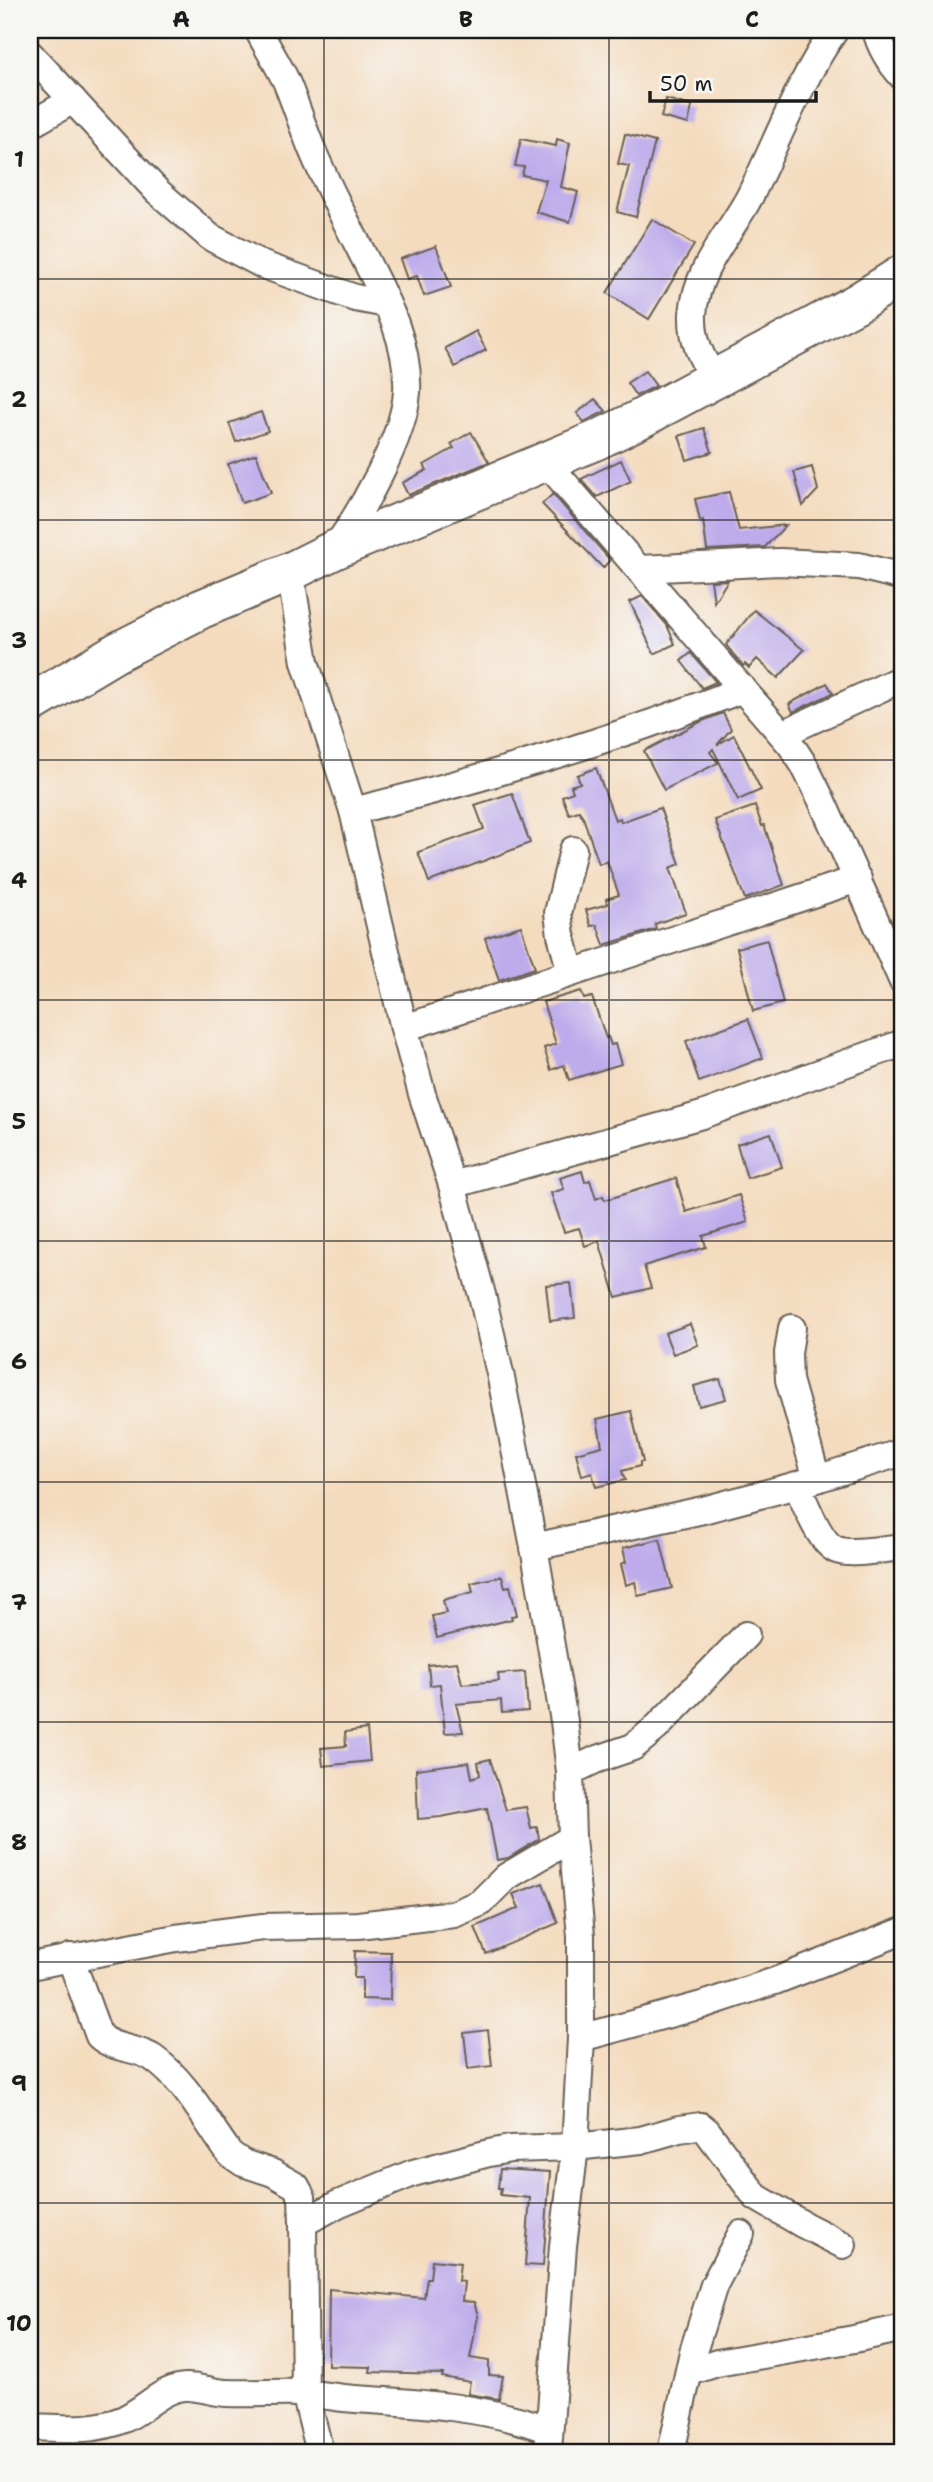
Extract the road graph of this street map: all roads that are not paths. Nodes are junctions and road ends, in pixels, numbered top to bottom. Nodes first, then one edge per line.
1 (258, 30) edge
2 (835, 30) edge
3 (876, 30) edge
4 (30, 54) edge
5 (903, 77) edge
6 (73, 100) junction
7 (30, 125) edge
8 (903, 274) edge
9 (387, 304) junction
10 (715, 378) junction
11 (546, 462) junction
12 (334, 550) junction
13 (640, 569) junction
14 (289, 572) junction
15 (903, 577) edge
16 (903, 678) edge
17 (743, 689) junction
18 (30, 704) edge
19 (782, 734) junction
20 (353, 811) junction
21 (573, 850) dead end
22 (858, 879) junction
23 (571, 972) junction
24 (903, 982) edge
25 (404, 1028) junction
26 (903, 1043) edge
27 (452, 1185) junction
28 (792, 1328) dead end
29 (903, 1452) edge
30 (807, 1482) junction
31 (534, 1547) junction
32 (903, 1547) edge
33 (747, 1635) dead end
34 (570, 1772) junction
35 (572, 1838) junction
36 (903, 1931) edge
37 (70, 1957) junction
38 (30, 1966) edge
39 (581, 2038) junction
40 (575, 2147) junction
41 (303, 2223) junction
42 (741, 2234) dead end
43 (843, 2245) dead end
44 (903, 2328) edge
45 (690, 2372) junction
46 (305, 2393) junction
47 (30, 2427) edge
48 (548, 2441) edge
49 (320, 2452) edge
50 (671, 2452) edge

1 - 9 street
2 - 10 street
3 - 5 street
4 - 6 street
6 - 7 street
6 - 9 street
8 - 10 street
9 - 12 street
10 - 11 street
11 - 12 street
11 - 13 street
12 - 14 street
13 - 15 street
13 - 17 street
14 - 18 street
14 - 20 street
16 - 19 street
17 - 19 street
17 - 20 street
19 - 22 street
20 - 25 street
21 - 23 street
22 - 23 street
22 - 24 street
23 - 25 street
25 - 27 street
26 - 27 street
27 - 31 street
28 - 30 street
29 - 30 street
30 - 31 street
30 - 32 street
31 - 34 street
33 - 34 street
34 - 35 street
35 - 37 street
35 - 39 street
36 - 39 street
37 - 38 street
37 - 41 street
39 - 40 street
40 - 41 street
40 - 43 street
40 - 48 street
41 - 46 street
42 - 45 street
44 - 45 street
45 - 50 street
46 - 47 street
46 - 48 street
46 - 49 street

